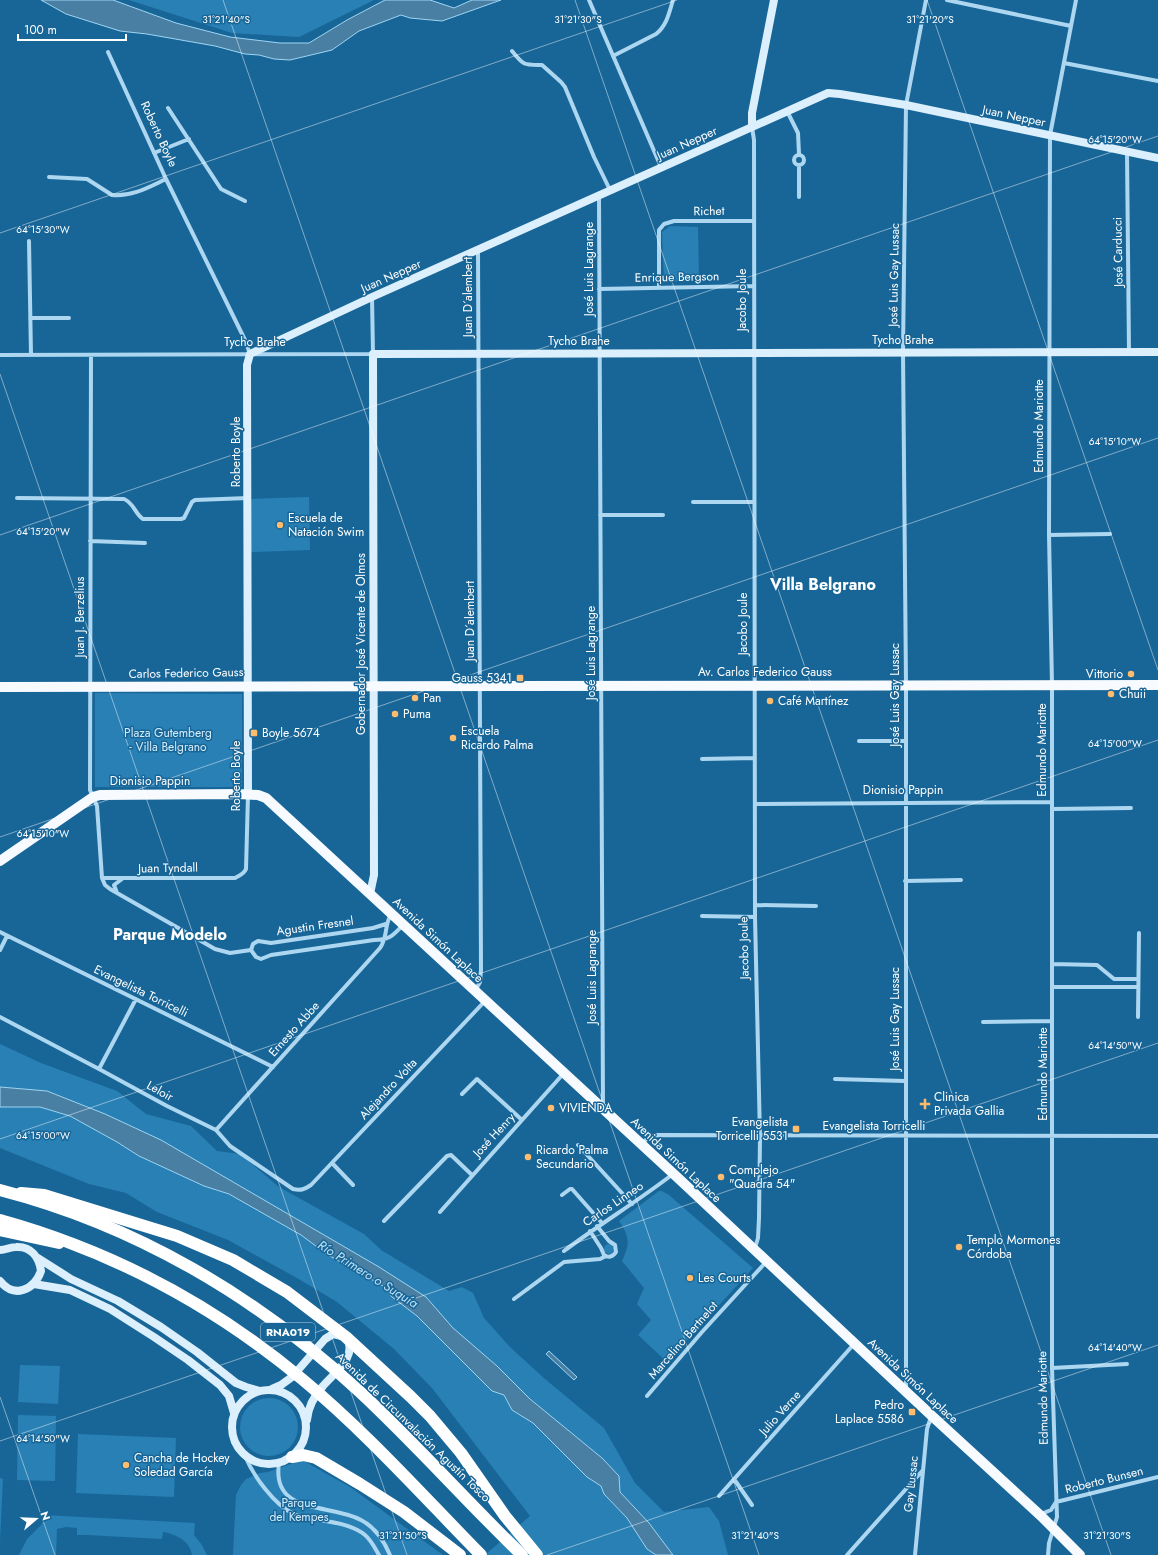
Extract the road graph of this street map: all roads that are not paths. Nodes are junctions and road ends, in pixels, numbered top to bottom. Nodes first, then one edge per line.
1 (589, 0) edge
2 (673, 0) edge
3 (774, 0) edge
4 (926, 0) edge
5 (947, 0) edge
6 (1076, 0) edge
7 (1071, 26) junction
8 (108, 52) dead end
9 (512, 52) dead end
10 (613, 56) junction
11 (1064, 63) junction
12 (1158, 80) edge
13 (906, 105) junction
14 (168, 108) dead end
15 (787, 111) junction
16 (752, 127) junction
17 (1050, 135) junction
18 (189, 139) junction
19 (1127, 152) junction
20 (154, 153) junction
21 (1158, 158) edge
22 (661, 168) junction
23 (48, 177) dead end
24 (166, 179) junction
25 (610, 190) junction
26 (599, 195) junction
27 (799, 197) dead end
28 (244, 201) dead end
29 (754, 220) junction
30 (29, 241) dead end
31 (478, 250) junction
32 (754, 286) junction
33 (658, 287) junction
34 (600, 289) junction
35 (372, 297) junction
36 (30, 318) junction
37 (69, 318) dead end
38 (903, 352) junction
39 (1049, 352) junction
40 (1130, 352) junction
41 (1158, 352) edge
42 (479, 353) junction
43 (600, 353) junction
44 (754, 353) junction
45 (250, 354) junction
46 (372, 354) junction
47 (0, 355) edge
48 (31, 355) junction
49 (91, 355) junction
50 (17, 498) dead end
51 (90, 498) junction
52 (248, 498) junction
53 (693, 502) dead end
54 (754, 502) junction
55 (600, 515) junction
56 (663, 515) dead end
57 (1110, 534) dead end
58 (1049, 535) junction
59 (90, 541) junction
60 (145, 542) dead end
61 (480, 685) junction
62 (601, 685) junction
63 (755, 685) junction
64 (906, 685) junction
65 (1052, 685) junction
66 (1158, 685) edge
67 (247, 686) junction
68 (372, 686) junction
69 (0, 687) edge
70 (90, 687) junction
71 (859, 741) dead end
72 (906, 741) junction
73 (755, 758) junction
74 (702, 759) dead end
75 (248, 795) junction
76 (93, 797) junction
77 (1052, 802) junction
78 (906, 803) junction
79 (755, 804) junction
80 (1131, 808) dead end
81 (1052, 809) junction
82 (0, 861) edge
83 (102, 878) junction
84 (235, 878) joint
85 (122, 879) junction
86 (961, 880) dead end
87 (906, 881) junction
88 (117, 894) junction
89 (370, 894) junction
90 (755, 905) junction
91 (816, 906) dead end
92 (391, 914) junction
93 (702, 916) dead end
94 (755, 916) junction
95 (386, 924) junction
96 (403, 925) junction
97 (0, 932) edge
98 (1139, 933) dead end
99 (7, 936) junction
100 (385, 940) junction
101 (0, 950) edge
102 (251, 950) junction
103 (1052, 964) junction
104 (1138, 979) junction
105 (1114, 980) junction
106 (1052, 987) junction
107 (1114, 987) junction
108 (1138, 987) junction
109 (475, 991) junction
110 (136, 999) junction
111 (485, 1001) junction
112 (0, 1017) edge
113 (1138, 1017) dead end
114 (1052, 1021) junction
115 (983, 1022) dead end
116 (273, 1067) junction
117 (100, 1069) junction
118 (564, 1073) junction
119 (835, 1079) dead end
120 (905, 1081) junction
121 (462, 1094) dead end
122 (604, 1110) junction
123 (522, 1120) junction
124 (216, 1130) junction
125 (905, 1135) junction
126 (1053, 1135) junction
127 (1158, 1136) edge
128 (760, 1137) junction
129 (640, 1144) junction
130 (578, 1145) dead end
131 (332, 1163) junction
132 (673, 1174) junction
133 (472, 1175) junction
134 (353, 1185) dead end
135 (304, 1190) joint
136 (4, 1191) edge
137 (562, 1195) dead end
138 (632, 1204) junction
139 (440, 1212) dead end
140 (0, 1220) edge
141 (384, 1221) dead end
142 (602, 1223) junction
143 (597, 1226) junction
144 (0, 1230) edge
145 (590, 1231) junction
146 (82, 1246) junction
147 (754, 1250) junction
148 (564, 1251) dead end
149 (2, 1252) edge
150 (606, 1256) junction
151 (38, 1258) junction
152 (766, 1261) junction
153 (0, 1281) edge
154 (34, 1284) junction
155 (514, 1299) dead end
156 (346, 1337) junction
157 (855, 1343) junction
158 (1126, 1364) dead end
159 (1052, 1368) junction
160 (264, 1391) junction
161 (906, 1392) junction
162 (647, 1396) dead end
163 (234, 1413) junction
164 (932, 1416) junction
165 (307, 1422) junction
166 (245, 1456) junction
167 (292, 1457) junction
168 (279, 1463) junction
169 (923, 1470) junction
170 (1158, 1477) edge
171 (734, 1479) junction
172 (719, 1496) dead end
173 (1056, 1502) junction
174 (752, 1505) dead end
175 (1036, 1512) junction
176 (1053, 1528) junction
177 (379, 1555) edge
178 (390, 1555) edge
179 (460, 1555) edge
180 (481, 1555) edge
181 (522, 1555) edge
182 (537, 1555) edge
183 (847, 1555) edge
184 (914, 1555) edge
185 (1048, 1555) edge
186 (1080, 1555) edge

1 - 10 street
2 - 10 street
3 - 16 main road, Jacobo Joule
4 - 13 street, José Luis Gay Lussac
5 - 7 street
6 - 7 street, Edmundo Mariotte
7 - 11 street, Edmundo Mariotte
8 - 20 street, Roberto Boyle
9 - 25 street
10 - 22 street
11 - 12 street
11 - 17 street, Edmundo Mariotte
13 - 15 main road, Juan Nepper
13 - 17 main road, Juan Nepper
13 - 38 street, José Luis Gay Lussac
14 - 18 street
15 - 16 main road, Juan Nepper
15 - 27 street
16 - 22 main road, Juan Nepper
16 - 29 street, Jacobo Joule
17 - 19 main road, Juan Nepper
17 - 39 street, Edmundo Mariotte
18 - 20 street
18 - 28 street
19 - 21 main road, Juan Nepper
19 - 40 street, José Carducci
20 - 24 street, Roberto Boyle
22 - 25 main road, Juan Nepper
23 - 24 street
24 - 45 street, Roberto Boyle
25 - 26 main road, Juan Nepper
26 - 31 main road, Juan Nepper
26 - 34 street, José Luis Lagrange
29 - 32 street, Jacobo Joule
29 - 33 street, Richet
30 - 36 street
31 - 35 main road, Juan Nepper
31 - 42 street, Juan D´alembert
32 - 33 street, Enrique Bergson
32 - 44 street, Jacobo Joule
33 - 34 street, Enrique Bergson
34 - 43 street, José Luis Lagrange
35 - 45 main road, Juan Nepper
35 - 46 street, Gobernador José Vicente de Olmos
36 - 37 street
36 - 48 street
38 - 39 main road, Tycho Brahe
38 - 44 main road, Tycho Brahe
38 - 64 street, José Luis Gay Lussac
39 - 40 main road, Tycho Brahe
39 - 58 street, Edmundo Mariotte
40 - 41 main road, Tycho Brahe
42 - 43 main road, Tycho Brahe
42 - 46 main road, Tycho Brahe
42 - 61 street, Juan D´alembert
43 - 44 main road, Tycho Brahe
43 - 55 street, José Luis Lagrange
44 - 54 street, Jacobo Joule
45 - 46 street, Tycho Brahe
45 - 49 street, Tycho Brahe
45 - 52 main road, Roberto Boyle
46 - 68 main road, Gobernador José Vicente de Olmos
47 - 48 street, Tycho Brahe
48 - 49 street, Tycho Brahe
49 - 51 street, Juan J. Berzelius
50 - 51 street
51 - 52 street
51 - 59 street, Juan J. Berzelius
52 - 67 main road, Roberto Boyle
53 - 54 street
54 - 63 street, Jacobo Joule
55 - 56 street
55 - 62 street, José Luis Lagrange
57 - 58 street
58 - 65 street, Edmundo Mariotte
59 - 60 street
59 - 70 street, Juan J. Berzelius
61 - 62 main road, Av. Carlos Federico Gauss
61 - 68 main road, Av. Carlos Federico Gauss
61 - 109 street, Juan D´alembert
62 - 63 main road, Av. Carlos Federico Gauss
62 - 122 street, José Luis Lagrange
63 - 64 main road, Av. Carlos Federico Gauss
63 - 73 street, Jacobo Joule
64 - 65 main road, Av. Carlos Federico Gauss
64 - 72 street, José Luis Gay Lussac
65 - 66 main road, Av. Carlos Federico Gauss
65 - 77 street, Edmundo Mariotte
67 - 68 main road, Carlos Federico Gauss
67 - 70 main road, Carlos Federico Gauss
67 - 75 main road, Roberto Boyle
68 - 89 main road, Gobernador José Vicente de Olmos
69 - 70 main road, Carlos Federico Gauss
70 - 76 street, Juan J. Berzelius
71 - 72 street
72 - 78 street, José Luis Gay Lussac
73 - 74 street
73 - 79 street, Jacobo Joule
75 - 76 main road, Dionisio Pappin
75 - 84 street, Roberto Boyle
75 - 89 main road, Avenida Simón Laplace
76 - 82 main road, Dionisio Pappin
76 - 83 street, Juan J. Berzelius
77 - 78 street, Dionisio Pappin
77 - 81 street, Edmundo Mariotte
78 - 79 street, Dionisio Pappin
78 - 87 street, José Luis Gay Lussac
79 - 90 street, Jacobo Joule
80 - 81 street
81 - 103 street, Edmundo Mariotte
83 - 85 street, Juan Tyndall
83 - 88 street, Agustin Fresnel
84 - 85 street, Juan Tyndall
85 - 88 street
86 - 87 street
87 - 120 street, José Luis Gay Lussac
88 - 102 street, Agustin Fresnel
89 - 92 main road, Avenida Simón Laplace
90 - 91 street
90 - 94 street, Jacobo Joule
92 - 95 street
92 - 96 main road, Avenida Simón Laplace
93 - 94 street
94 - 128 street, Jacobo Joule
95 - 100 street
95 - 102 street, Agustin Fresnel
96 - 100 street, Ernesto Abbe
96 - 109 main road, Avenida Simón Laplace
97 - 99 street, Evangelista Torricelli
98 - 104 street
99 - 101 street
99 - 110 street, Evangelista Torricelli
100 - 102 street, Agustin Fresnel
100 - 116 street, Ernesto Abbe
103 - 105 street
103 - 106 street, Edmundo Mariotte
104 - 105 street
104 - 108 street
105 - 107 street
106 - 107 street
106 - 114 street, Edmundo Mariotte
107 - 108 street
108 - 113 street
109 - 111 main road, Avenida Simón Laplace
110 - 116 street, Evangelista Torricelli
110 - 117 street
111 - 118 main road, Avenida Simón Laplace
111 - 131 street, Alejandro Volta
112 - 117 street, Leloir
114 - 115 street
114 - 126 street, Edmundo Mariotte
116 - 124 street, Ernesto Abbe
117 - 124 street, Leloir
118 - 122 main road, Avenida Simón Laplace
118 - 123 street, José Henry
119 - 120 street
120 - 125 street, José Luis Gay Lussac
121 - 123 street
122 - 129 main road, Avenida Simón Laplace
123 - 133 street, José Henry
124 - 135 street, Leloir
125 - 126 street, Evangelista Torricelli
125 - 128 street, Evangelista Torricelli
125 - 161 street, José Luis Gay Lussac
126 - 127 street, Evangelista Torricelli
126 - 159 street, Edmundo Mariotte
128 - 129 street, Evangelista Torricelli
128 - 147 street, Jacobo Joule
129 - 132 main road, Avenida Simón Laplace
130 - 138 street
131 - 134 street
131 - 135 street, Alejandro Volta
132 - 138 street, Carlos Linneo
132 - 147 main road, Avenida Simón Laplace
133 - 139 street, José Henry
133 - 141 street
136 - 156 highway, bridge
136 - 181 highway, Avenida de Circunvalación Agustín Tosco / RNA019, bridge
137 - 142 street
138 - 142 street, Carlos Linneo
140 - 146 highway, RNA019, bridge
142 - 143 street, Carlos Linneo
143 - 145 street, Carlos Linneo
143 - 150 street
144 - 146 highway, bridge
145 - 148 street, Carlos Linneo
145 - 150 street
146 - 180 highway, RNA019, bridge
147 - 152 main road, Avenida Simón Laplace
149 - 151 main road
150 - 155 street
151 - 154 main road
151 - 160 main road
152 - 157 main road, Avenida Simón Laplace
152 - 162 street, Marcelino Bertnelot
153 - 154 main road
154 - 163 main road
156 - 160 main road
156 - 165 main road
156 - 182 highway
157 - 161 main road, Avenida Simón Laplace
157 - 171 street, Julio Verne
158 - 159 street
159 - 173 street, Edmundo Mariotte
160 - 163 main road
160 - 165 main road
161 - 164 main road, Avenida Simón Laplace
163 - 166 main road
164 - 169 street, Gay Lussac
164 - 175 main road, Avenida Simón Laplace
165 - 167 main road
166 - 168 main road
166 - 177 street
167 - 168 main road
167 - 179 highway
168 - 178 street
169 - 183 street
169 - 184 street, Gay Lussac
170 - 173 street, Roberto Bunsen
171 - 172 street, Julio Verne
171 - 174 street
173 - 175 street
173 - 176 street, Edmundo Mariotte
175 - 176 main road, Avenida Simón Laplace
176 - 185 street, Edmundo Mariotte
176 - 186 main road, Avenida Simón Laplace

